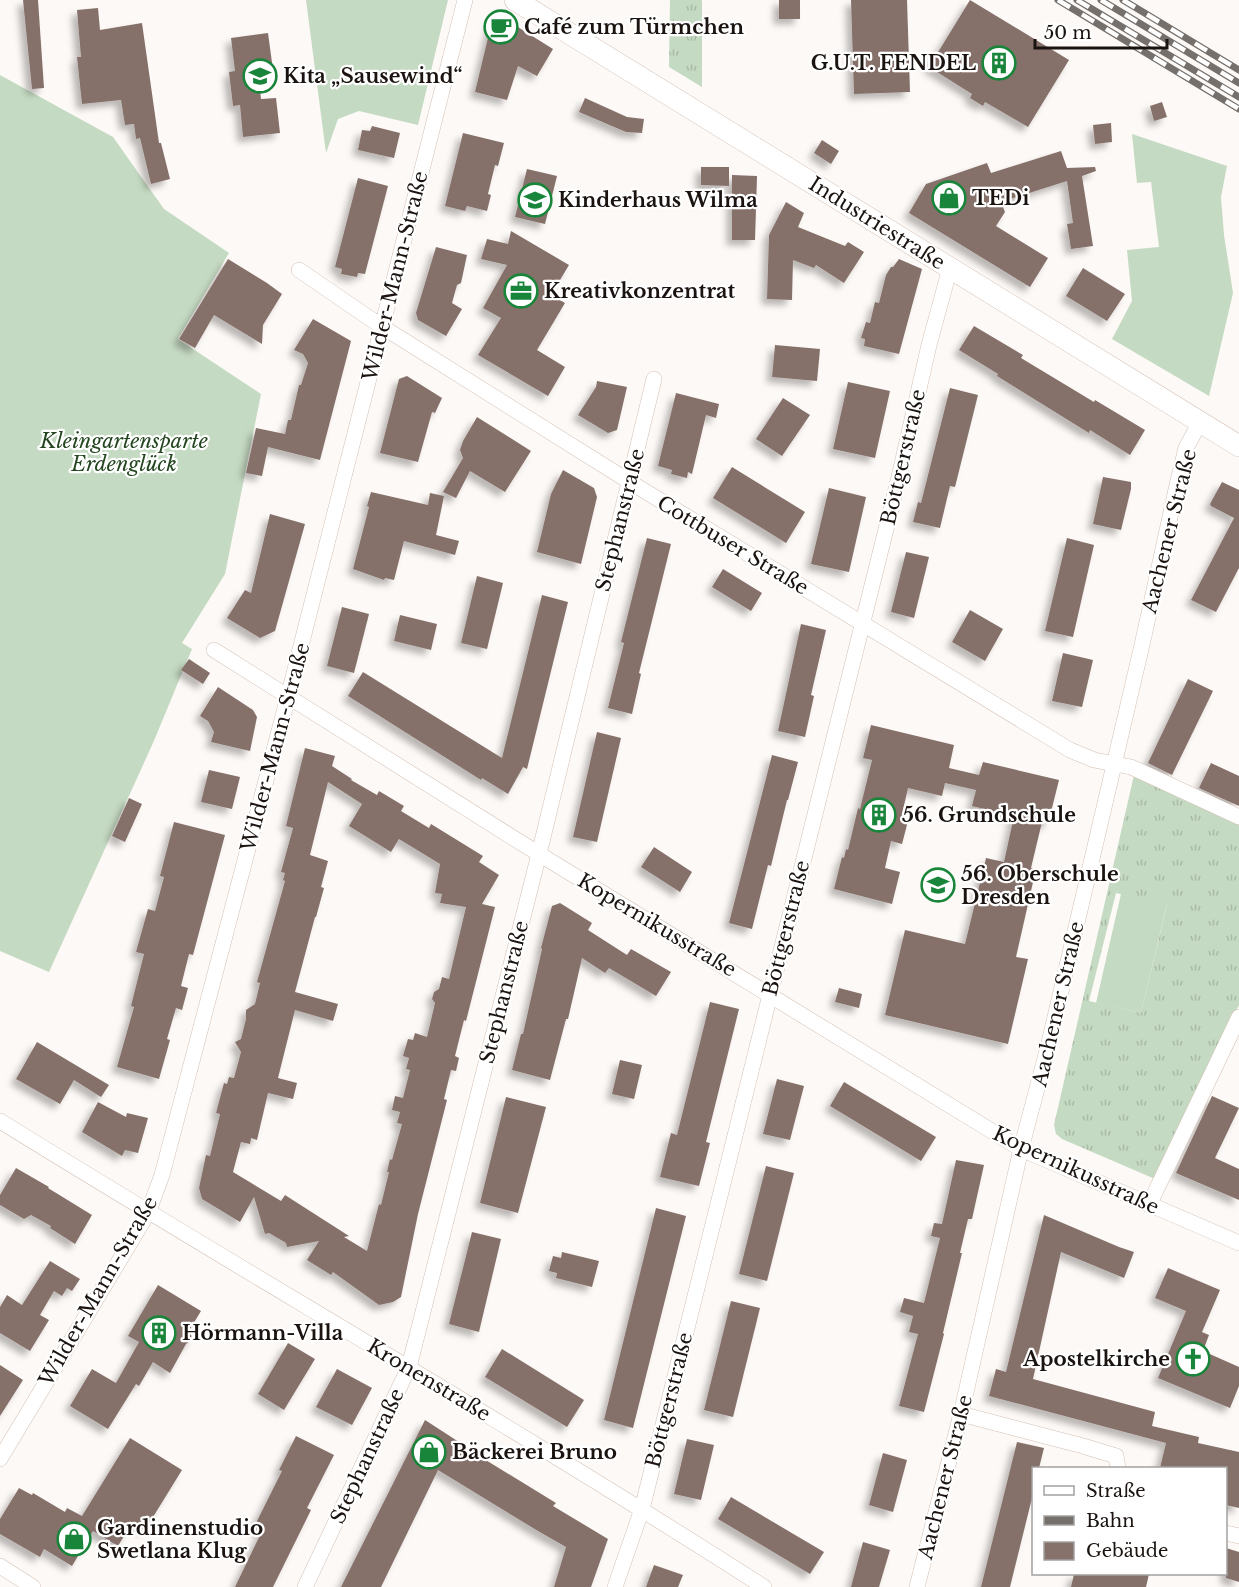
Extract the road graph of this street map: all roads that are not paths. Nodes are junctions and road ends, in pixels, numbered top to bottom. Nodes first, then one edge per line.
1 (465, 0) edge
2 (515, 0) edge
3 (950, 268) junction
4 (299, 270) dead end
5 (381, 326) junction
6 (654, 379) dead end
7 (1200, 422) junction
8 (1239, 446) edge
9 (630, 482) junction
10 (862, 623) junction
11 (214, 650) dead end
12 (288, 697) junction
13 (1114, 763) junction
14 (1239, 817) edge
15 (539, 854) junction
16 (769, 994) junction
17 (1239, 1017) edge
18 (0, 1121) edge
19 (1021, 1149) junction
20 (1149, 1205) junction
21 (148, 1213) junction
22 (1239, 1243) edge
23 (410, 1368) junction
24 (961, 1414) junction
25 (0, 1459) edge
26 (1118, 1467) edge
27 (642, 1509) junction
28 (0, 1566) edge
29 (33, 1587) edge
30 (305, 1587) edge
31 (615, 1587) edge
32 (764, 1587) edge
33 (917, 1587) edge

1 - 5 street, Wilder-Mann-Straße
2 - 3 street, Industriestraße
3 - 7 street, Industriestraße
3 - 10 street, Böttgerstraße
4 - 5 street, Cottbuser Straße
5 - 9 street, Cottbuser Straße
5 - 12 street, Wilder-Mann-Straße
6 - 9 street, Stephanstraße
7 - 8 street, Industriestraße
7 - 13 street, Aachener Straße
9 - 10 street, Cottbuser Straße
9 - 15 street, Stephanstraße
10 - 13 street, Cottbuser Straße
10 - 16 street, Böttgerstraße
11 - 12 street, Kopernikusstraße
12 - 15 street, Kopernikusstraße
12 - 21 street, Wilder-Mann-Straße
13 - 14 street, Cottbuser Straße
13 - 19 street, Aachener Straße
15 - 16 street, Kopernikusstraße
15 - 23 street, Stephanstraße
16 - 19 street, Kopernikusstraße
16 - 27 street, Böttgerstraße
17 - 20 street
18 - 21 street, Kronenstraße
19 - 20 street, Kopernikusstraße
19 - 24 street, Aachener Straße
20 - 22 street, Kopernikusstraße
21 - 23 street, Kronenstraße
21 - 25 street, Wilder-Mann-Straße
23 - 27 street, Kronenstraße
23 - 30 street, Stephanstraße
24 - 26 street
24 - 33 street, Aachener Straße
27 - 31 street, Böttgerstraße
27 - 32 street, Kronenstraße
28 - 29 street

